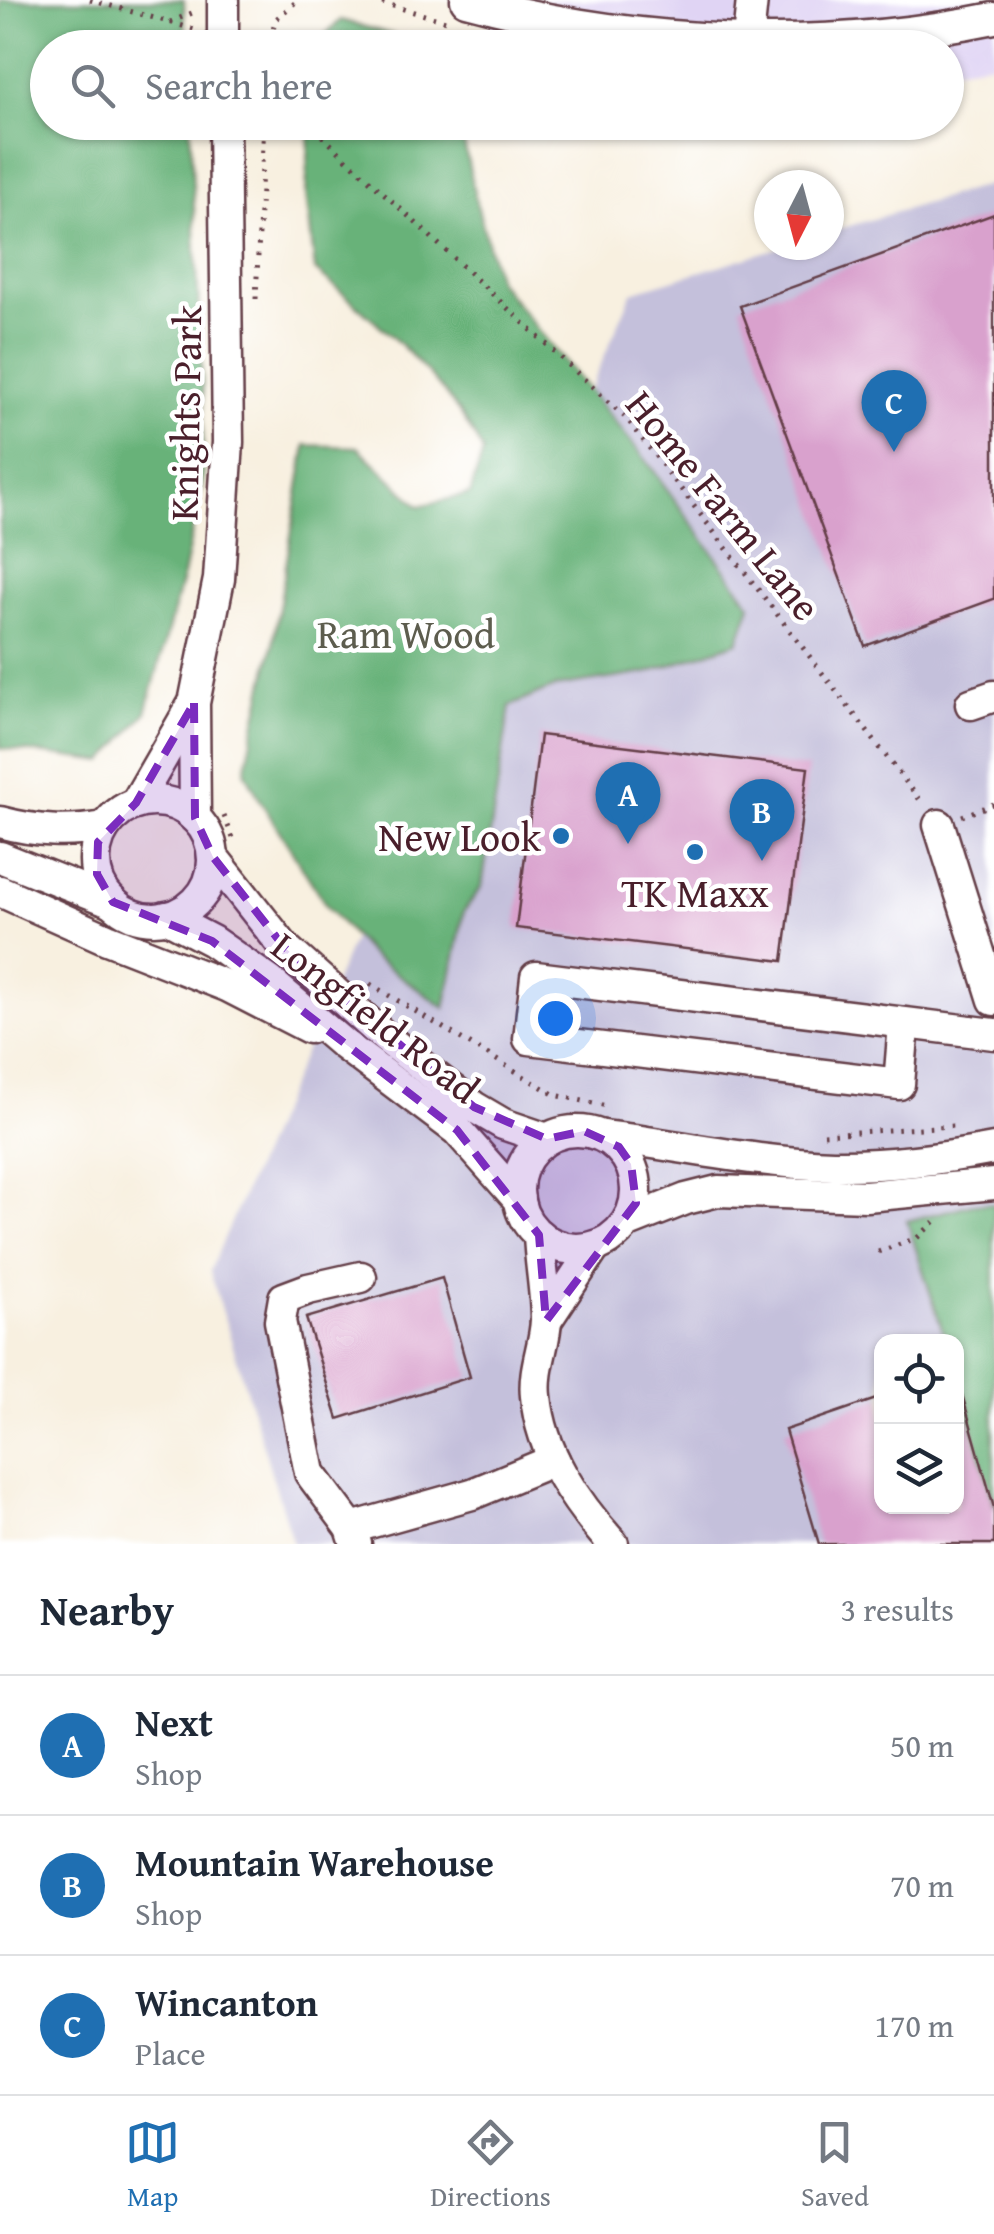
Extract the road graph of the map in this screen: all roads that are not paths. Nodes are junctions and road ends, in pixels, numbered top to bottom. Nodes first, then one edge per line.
1 (223, 0) edge
2 (466, 0) edge
3 (752, 0) edge
4 (994, 18) edge
5 (223, 30) edge
6 (567, 30) edge
7 (749, 30) edge
8 (907, 30) edge
9 (224, 140) edge
10 (194, 703) junction
11 (136, 804) junction
12 (208, 813) junction
13 (0, 822) edge
14 (939, 824) road end
15 (105, 827) junction
16 (224, 849) junction
17 (0, 857) edge
18 (0, 892) edge
19 (113, 902) junction
20 (166, 917) junction
21 (994, 1000) edge
22 (904, 1024) junction
23 (994, 1034) edge
24 (344, 1044) junction
25 (606, 1121) junction
26 (547, 1138) junction
27 (994, 1148) edge
28 (982, 1186) edge
29 (519, 1200) junction
30 (628, 1222) junction
31 (539, 1235) junction
32 (595, 1247) junction
33 (362, 1277) dead end
34 (546, 1321) junction
35 (554, 1460) junction
36 (353, 1536) edge
37 (613, 1544) edge

1 - 5 street
2 - 6 street
3 - 7 street
4 - 8 street
9 - 10 street, Knights Park
10 - 11 street, Knights Park
10 - 12 street, Knights Park
11 - 12 street
11 - 15 street
12 - 16 street
13 - 15 street
14 - 21 street
15 - 19 street
16 - 20 street
16 - 26 street, Longfield Road
17 - 19 street
18 - 24 street
19 - 20 street
20 - 24 street, Longfield Road
22 - 22 street
22 - 23 street
24 - 29 street, Longfield Road
25 - 26 street
25 - 27 street
25 - 30 street
26 - 29 street
28 - 30 street
29 - 31 street
30 - 32 street
31 - 32 street
31 - 34 street
32 - 34 street
33 - 36 street
34 - 35 street
35 - 36 street
35 - 37 street

